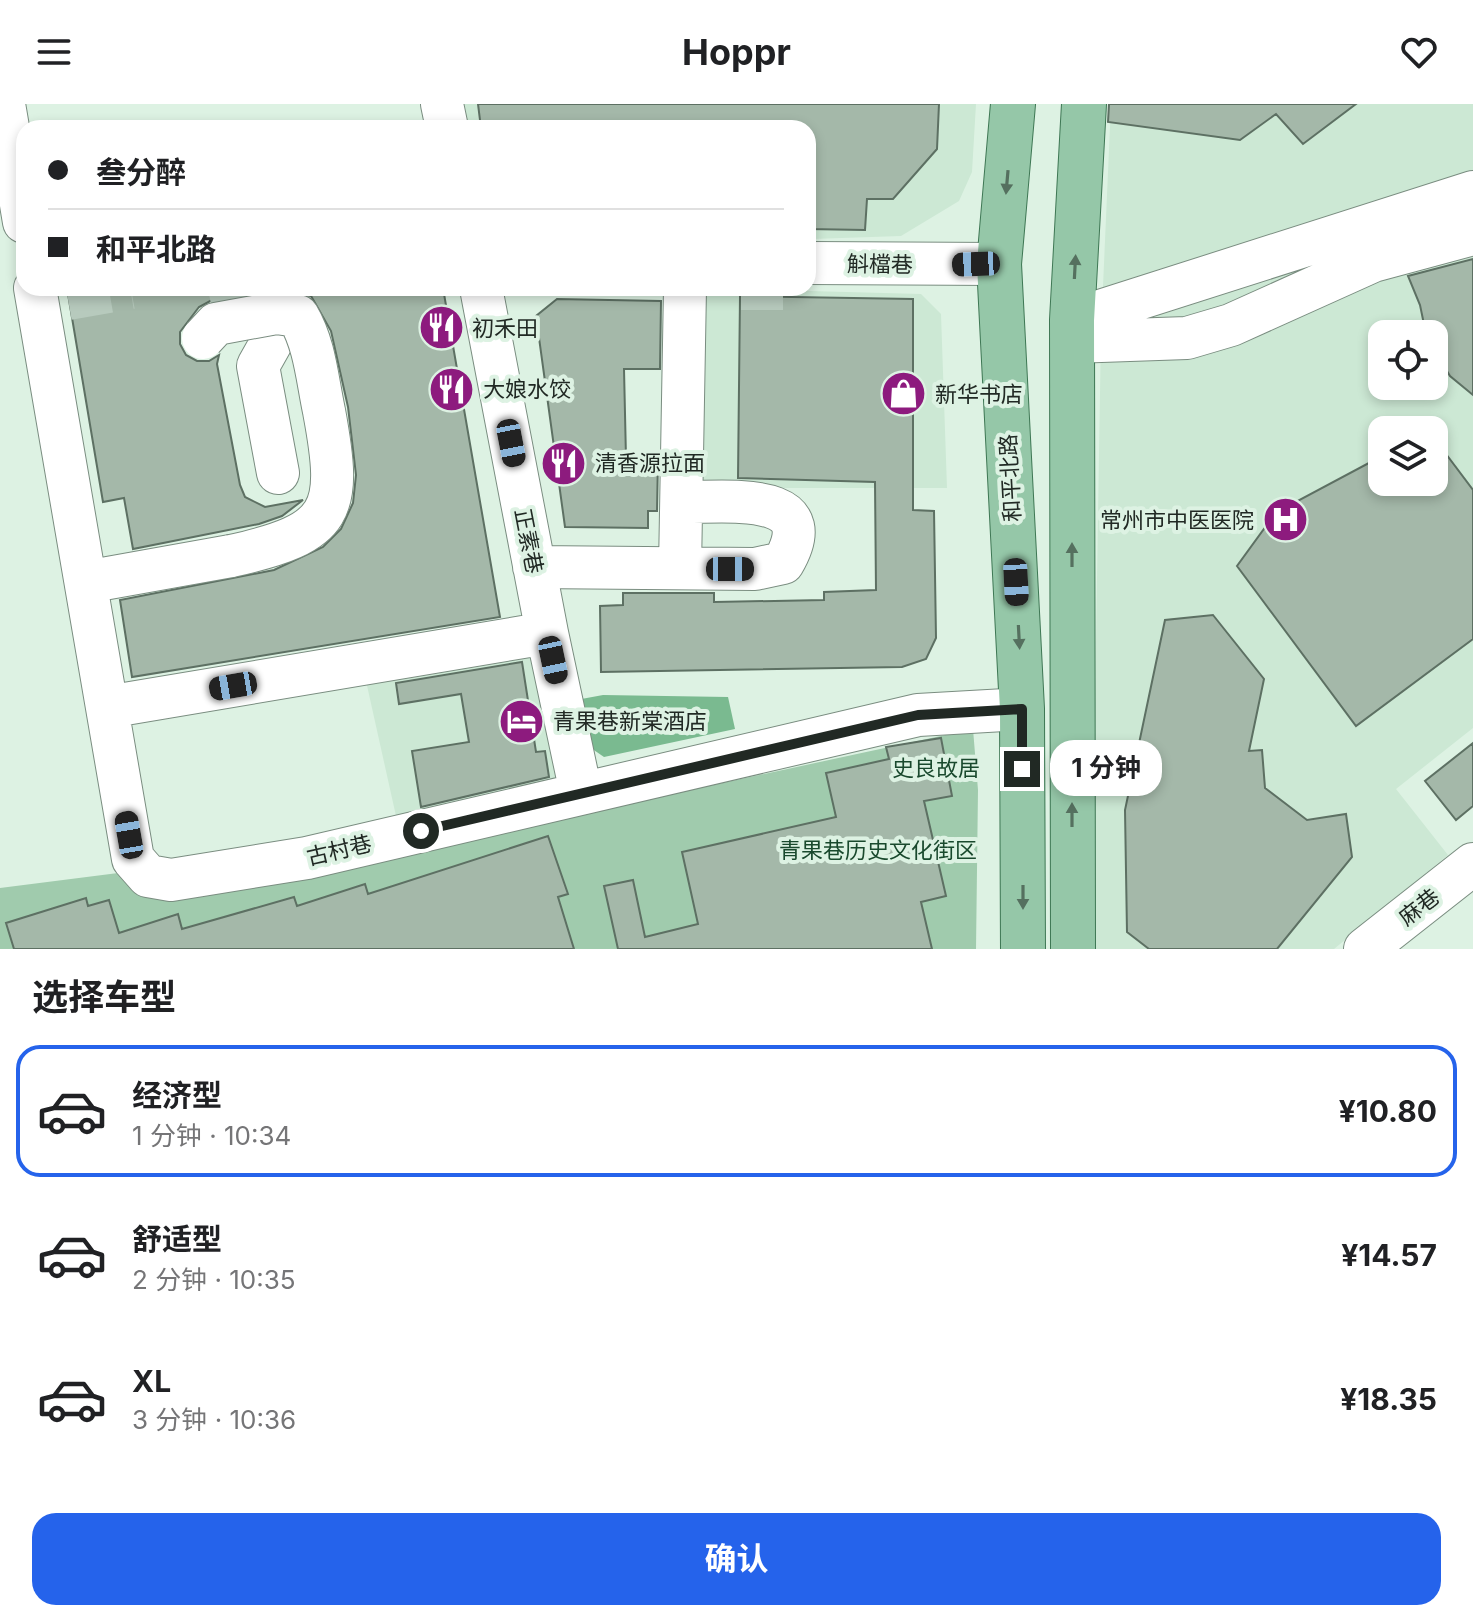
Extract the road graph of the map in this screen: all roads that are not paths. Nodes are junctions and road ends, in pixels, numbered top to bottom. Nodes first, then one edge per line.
1 (12, 104) edge
2 (1013, 104) edge
3 (1084, 104) edge
4 (3, 105) edge
5 (16, 177) edge
6 (1473, 192) edge
7 (1473, 234) edge
8 (816, 263) edge
9 (999, 264) junction
10 (483, 296) edge
11 (685, 296) edge
12 (47, 297) edge
13 (1072, 331) junction
14 (276, 334) dead end
15 (203, 338) dead end
16 (278, 473) dead end
17 (682, 502) junction
18 (534, 567) junction
19 (680, 568) junction
20 (86, 582) junction
21 (547, 633) junction
22 (107, 707) junction
23 (1022, 709) junction
24 (581, 793) junction
25 (1473, 864) edge
26 (1023, 949) edge
27 (1073, 949) edge
28 (1365, 949) edge

1 - 4 street
2 -> 9 main road, 和平北路
13 -> 3 main road
4 - 5 street
6 - 13 street
7 - 13 street
8 - 9 street, 斛檔巷
9 -> 23 main road, 和平北路
10 - 18 street, 正素巷
11 - 17 street
12 - 20 street
27 -> 13 main road
14 - 16 street
15 - 20 street, bridge
17 - 19 street
17 - 19 street
18 - 19 street
18 - 21 street, 正素巷
20 - 22 street
21 - 22 street
21 - 24 street, 正素巷
22 - 24 street, 古村巷
23 - 24 street, 古村巷
23 -> 26 main road, 和平北路
25 - 28 street, 麻巷

